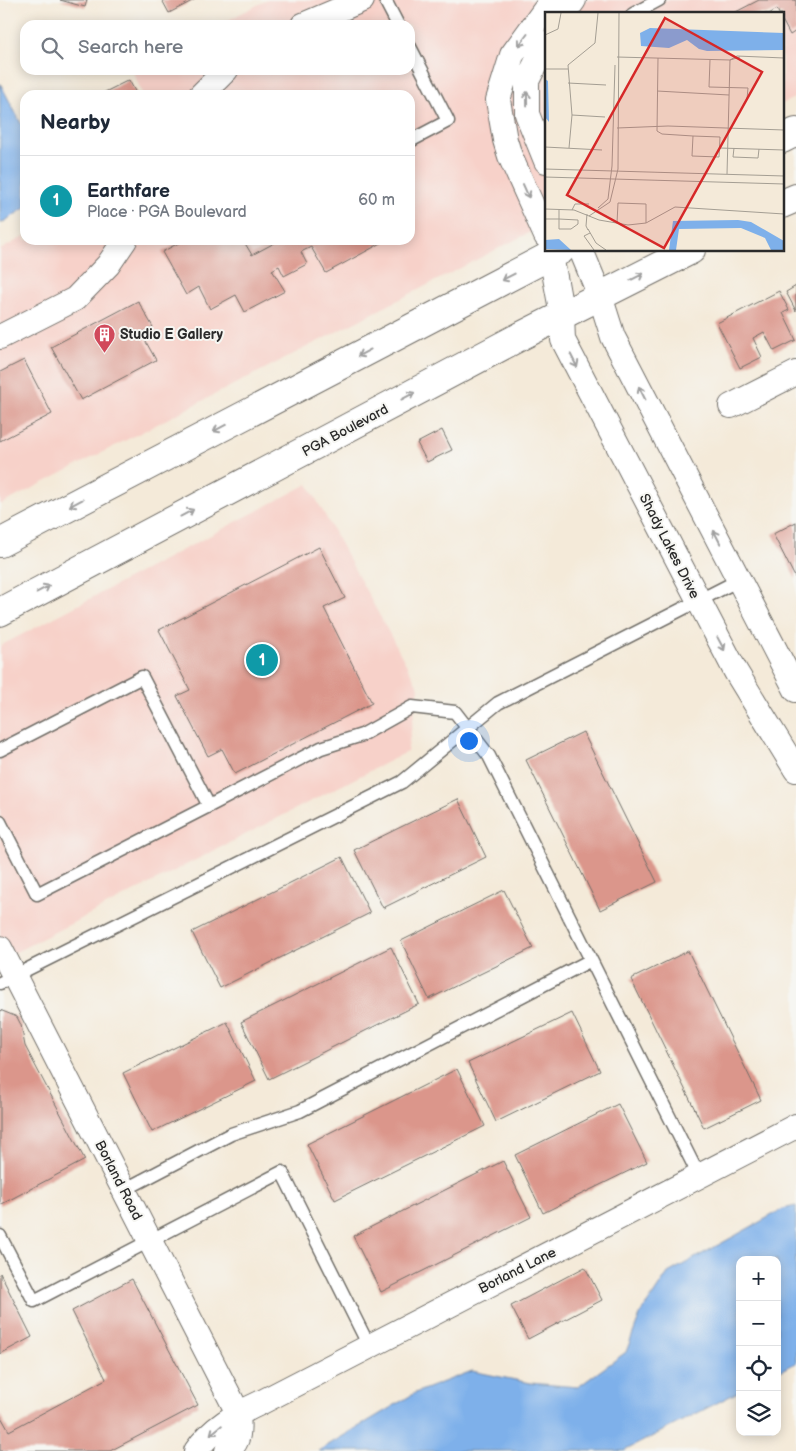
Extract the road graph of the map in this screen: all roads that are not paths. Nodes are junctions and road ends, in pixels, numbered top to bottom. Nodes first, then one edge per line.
1 (362, 0) edge
2 (385, 0) edge
3 (552, 0) edge
4 (574, 0) edge
5 (658, 0) edge
6 (565, 12) edge
7 (637, 12) edge
8 (315, 20) edge
9 (395, 20) edge
10 (545, 45) edge
11 (415, 57) edge
12 (221, 75) edge
13 (207, 90) edge
14 (796, 132) edge
15 (415, 138) edge
16 (784, 138) edge
17 (545, 158) edge
18 (796, 198) edge
19 (784, 203) edge
20 (545, 233) edge
21 (122, 245) edge
22 (546, 251) edge
23 (552, 251) edge
24 (581, 251) edge
25 (689, 251) edge
26 (600, 296) junction
27 (562, 315) junction
28 (0, 337) edge
29 (796, 373) edge
30 (731, 406) dead end
31 (0, 543) edge
32 (739, 580) junction
33 (698, 601) junction
34 (0, 612) edge
35 (796, 690) edge
36 (468, 728) junction
37 (0, 750) edge
38 (796, 770) edge
39 (209, 806) junction
40 (0, 823) edge
41 (0, 948) edge
42 (591, 960) junction
43 (7, 979) edge
44 (796, 1126) edge
45 (699, 1176) junction
46 (124, 1190) junction
47 (0, 1236) edge
48 (150, 1241) junction
49 (369, 1346) junction
50 (238, 1413) junction
51 (196, 1451) edge
52 (227, 1451) edge

1 - 8 street
2 - 9 lane
3 -> 20 street, Shady Lakes Drive
4 - 6 street
5 - 7 lane
17 -> 10 street
11 - 15 lane
12 - 13 street
14 - 16 main road
18 - 19 main road
21 - 28 street
22 -> 31 main road
23 - 27 street, Shady Lakes Drive
24 - 26 street
26 -> 25 main road, PGA Boulevard
26 - 27 main road, PGA Boulevard
32 -> 26 street
27 -> 33 street, Shady Lakes Drive
34 -> 27 main road, PGA Boulevard
29 - 30 street
32 - 33 lane
32 - 35 street
33 - 36 lane
33 -> 38 street, Shady Lakes Drive
36 - 39 lane
36 - 42 lane
36 - 43 lane
37 - 39 lane
39 - 40 lane
41 - 43 street, Borland Road
42 - 45 lane
42 - 46 lane
43 - 46 street, Borland Road
44 - 45 street, Borland Lane
45 - 49 street, Borland Lane
46 - 48 street, Borland Road
47 - 48 lane
48 - 49 lane
48 - 50 street, Borland Road
49 - 50 street, Borland Lane
50 -> 51 street, Borland Lane
50 - 52 street

